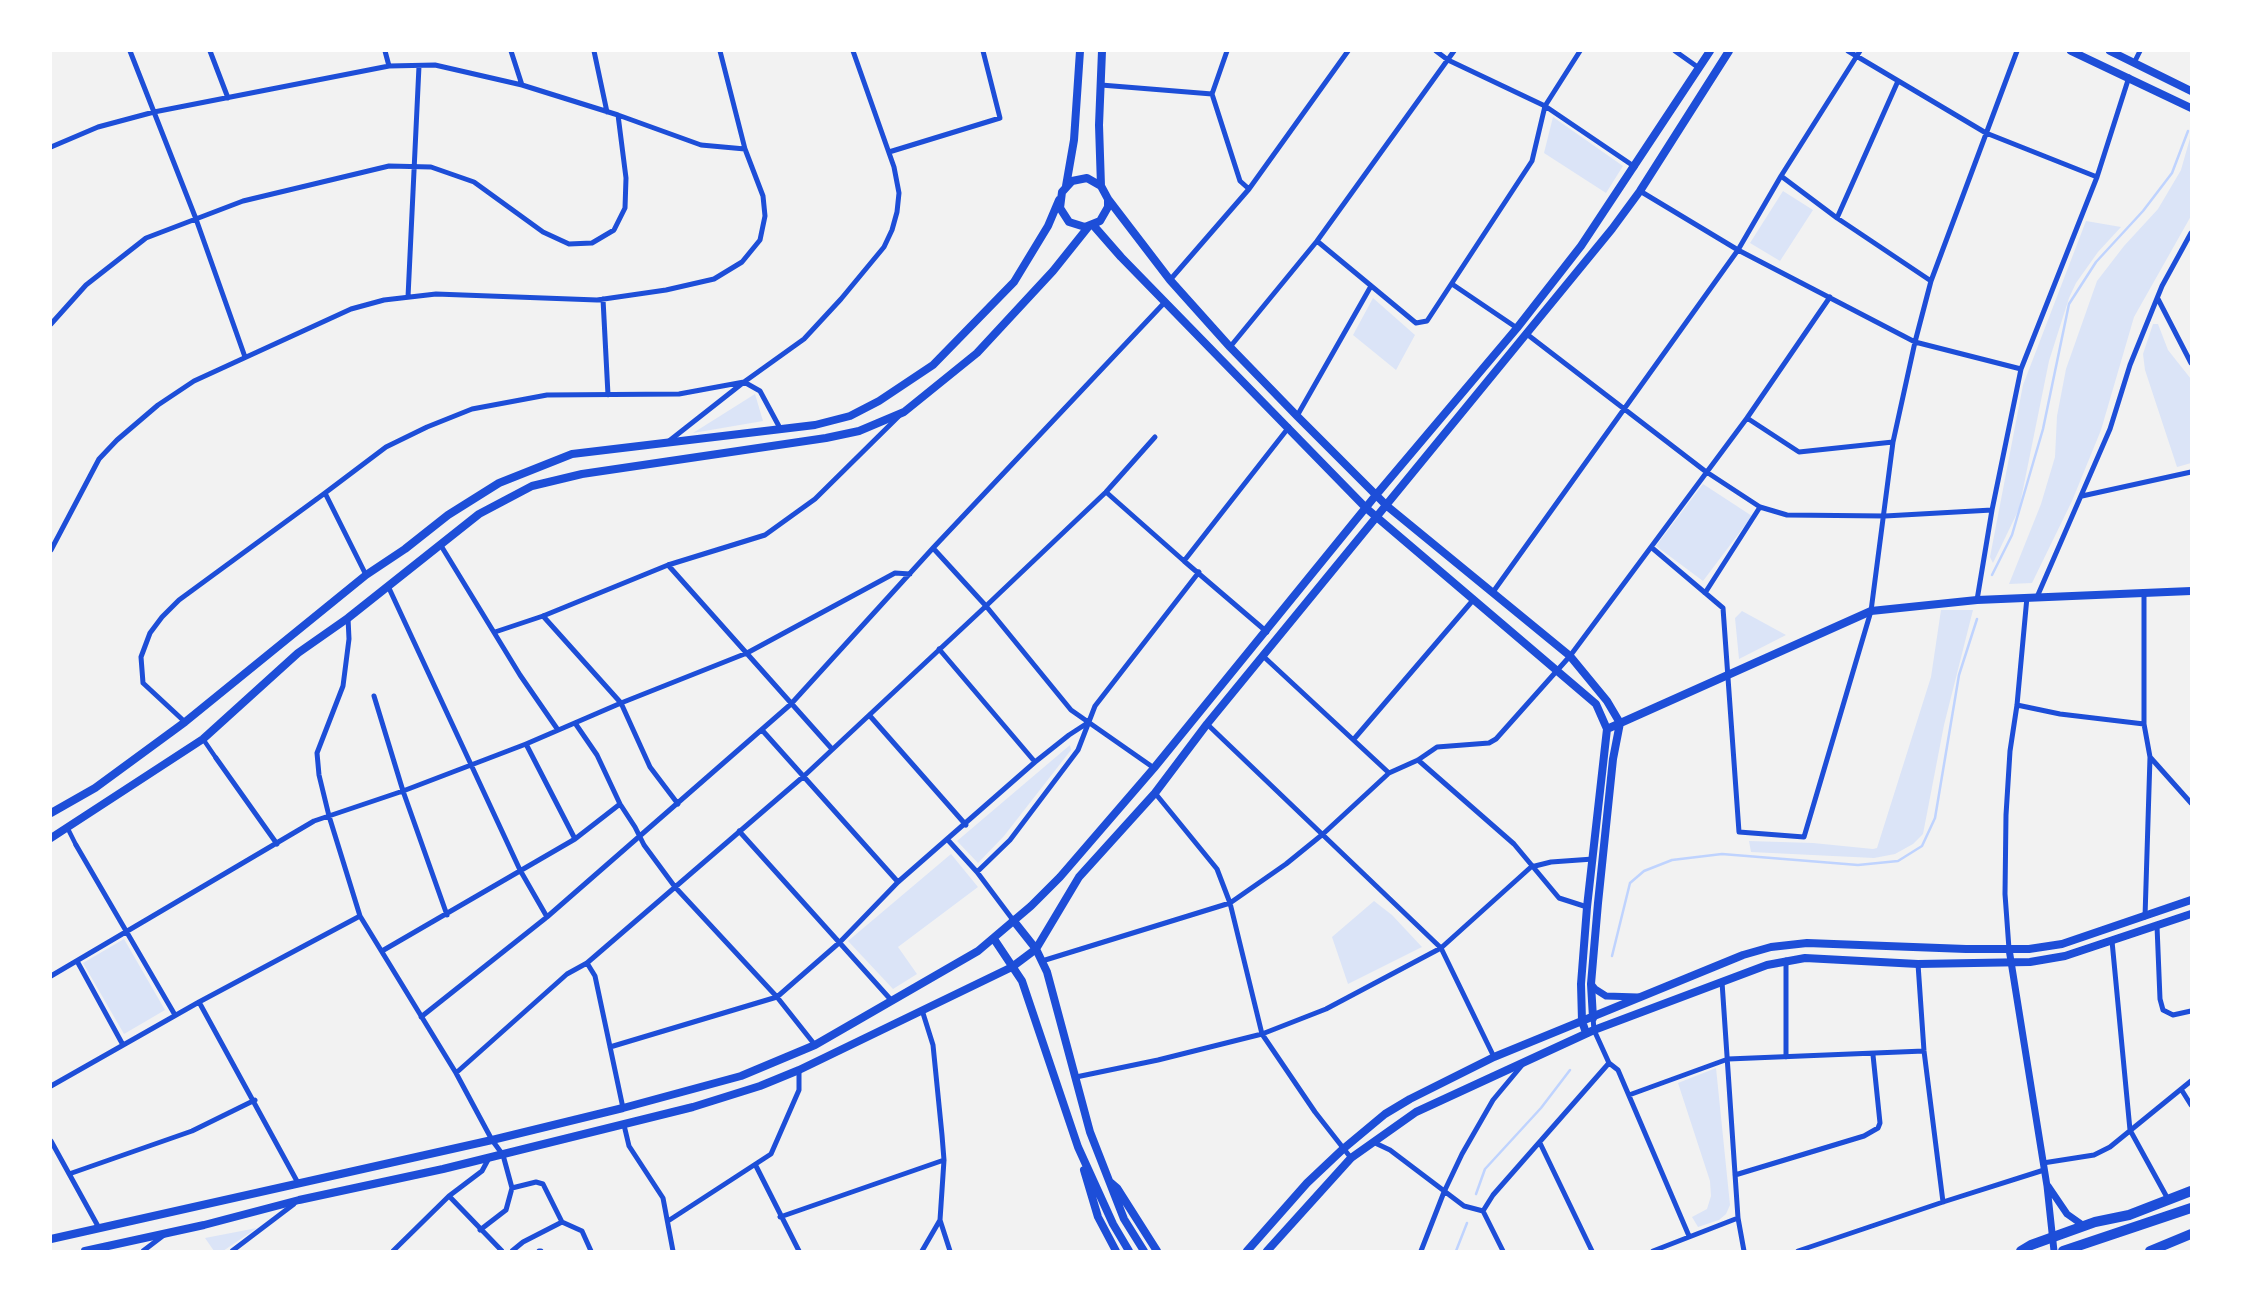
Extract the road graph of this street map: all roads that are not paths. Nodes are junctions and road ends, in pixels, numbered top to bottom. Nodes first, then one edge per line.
1 (130, 51) edge
2 (210, 51) edge
3 (385, 51) edge
4 (511, 51) edge
5 (594, 51) edge
6 (720, 51) edge
7 (853, 51) edge
8 (984, 51) edge
9 (1080, 51) edge
10 (1102, 51) edge
11 (1227, 51) edge
12 (1348, 51) edge
13 (1436, 51) edge
14 (1454, 51) edge
15 (1580, 51) edge
16 (1675, 51) edge
17 (1710, 51) edge
18 (1728, 51) edge
19 (1848, 51) edge
20 (2017, 51) edge
21 (2071, 51) edge
22 (2110, 51) edge
23 (2140, 51) edge
24 (1858, 53) edge
25 (1448, 60) junction
26 (2134, 63) junction
27 (389, 66) junction
28 (419, 66) junction
29 (1699, 68) junction
30 (2129, 77) junction
31 (1898, 81) junction
32 (522, 85) junction
33 (1101, 85) junction
34 (2191, 91) edge
35 (1212, 94) junction
36 (228, 97) junction
37 (1545, 106) junction
38 (2191, 108) edge
39 (154, 112) junction
40 (607, 112) junction
41 (618, 115) junction
42 (1986, 133) junction
43 (51, 147) edge
44 (745, 149) junction
45 (889, 152) junction
46 (415, 166) junction
47 (1635, 167) junction
48 (1781, 176) junction
49 (2097, 177) junction
50 (1066, 186) junction
51 (1101, 186) junction
52 (1248, 189) junction
53 (1640, 191) junction
54 (1108, 199) junction
55 (1059, 200) junction
56 (1837, 218) junction
57 (196, 219) junction
58 (1091, 226) junction
59 (2191, 233) edge
60 (1317, 241) junction
61 (1738, 250) junction
62 (1170, 280) junction
63 (1931, 281) junction
64 (1452, 284) junction
65 (1371, 286) junction
66 (408, 297) junction
67 (1830, 297) junction
68 (603, 299) junction
69 (2158, 299) junction
70 (1166, 302) junction
71 (51, 323) edge
72 (1517, 328) junction
73 (1528, 334) junction
74 (1914, 342) junction
75 (1230, 347) junction
76 (245, 356) junction
77 (2191, 363) edge
78 (2021, 369) junction
79 (744, 382) junction
80 (608, 395) junction
81 (1625, 411) junction
82 (904, 412) junction
83 (1297, 416) junction
84 (1747, 418) junction
85 (1289, 427) junction
86 (781, 430) junction
87 (1155, 437) dead end
88 (669, 441) junction
89 (1893, 442) junction
90 (1705, 471) junction
91 (2191, 472) edge
92 (1106, 492) junction
93 (325, 493) junction
94 (1376, 495) junction
95 (2082, 496) junction
96 (1387, 506) junction
97 (1760, 507) junction
98 (1366, 508) junction
99 (1992, 510) junction
100 (1885, 516) junction
101 (1378, 518) junction
102 (440, 544) junction
103 (1651, 547) junction
104 (933, 548) junction
105 (51, 551) edge
106 (1184, 561) junction
107 (668, 565) junction
108 (1199, 572) junction
109 (910, 574) junction
110 (366, 575) junction
111 (388, 586) junction
112 (2191, 591) edge
113 (1493, 592) junction
114 (1705, 593) junction
115 (2144, 593) junction
116 (2032, 597) junction
117 (1474, 599) junction
118 (1977, 600) junction
119 (986, 606) junction
120 (1871, 611) junction
121 (543, 616) junction
122 (348, 618) junction
123 (495, 632) junction
124 (1267, 632) junction
125 (939, 649) junction
126 (747, 653) junction
127 (1263, 656) junction
128 (1570, 656) junction
129 (1557, 669) junction
130 (1730, 674) junction
131 (374, 696) dead end
132 (621, 703) junction
133 (792, 704) junction
134 (2017, 705) junction
135 (870, 716) junction
136 (185, 722) junction
137 (1089, 722) junction
138 (575, 723) junction
139 (1620, 723) junction
140 (1207, 724) junction
141 (2144, 724) junction
142 (1607, 729) junction
143 (558, 730) junction
144 (762, 730) junction
145 (203, 739) junction
146 (1354, 739) junction
147 (526, 744) junction
148 (832, 749) junction
149 (2150, 757) junction
150 (216, 758) joint
151 (1418, 760) junction
152 (1035, 762) junction
153 (471, 765) junction
154 (1154, 768) junction
155 (1389, 773) junction
156 (804, 776) junction
157 (403, 791) junction
158 (1155, 793) junction
159 (2191, 803) edge
160 (620, 804) junction
161 (678, 804) junction
162 (51, 813) edge
163 (329, 816) junction
164 (965, 825) junction
165 (67, 827) junction
166 (739, 831) junction
167 (1322, 834) junction
168 (639, 836) junction
169 (51, 838) edge
170 (575, 839) junction
171 (947, 839) junction
172 (277, 844) junction
173 (76, 845) joint
174 (1598, 858) junction
175 (1531, 867) junction
176 (520, 870) junction
177 (977, 872) junction
178 (898, 882) junction
179 (674, 887) junction
180 (2191, 900) edge
181 (1230, 903) junction
182 (1587, 907) junction
183 (2191, 914) edge
184 (447, 915) junction
185 (360, 916) junction
186 (547, 917) junction
187 (2144, 917) junction
188 (1013, 920) junction
189 (2157, 926) junction
190 (128, 933) junction
191 (994, 939) junction
192 (2112, 941) junction
193 (841, 942) junction
194 (1441, 948) junction
195 (1035, 949) junction
196 (2010, 949) junction
197 (383, 951) junction
198 (1786, 960) junction
199 (77, 961) junction
200 (1042, 961) junction
201 (587, 963) junction
202 (1918, 964) junction
203 (2011, 964) junction
204 (1012, 967) junction
205 (51, 976) edge
206 (1722, 982) junction
207 (1591, 984) junction
208 (777, 997) junction
209 (1642, 997) junction
210 (892, 1001) junction
211 (199, 1002) junction
212 (922, 1010) junction
213 (2191, 1011) edge
214 (175, 1015) junction
215 (421, 1017) junction
216 (1592, 1018) junction
217 (1582, 1021) junction
218 (1590, 1032) junction
219 (1262, 1034) junction
220 (123, 1045) junction
221 (815, 1045) junction
222 (610, 1046) junction
223 (1924, 1051) junction
224 (1873, 1055) junction
225 (1494, 1057) junction
226 (1786, 1057) junction
227 (1527, 1059) junction
228 (1728, 1059) junction
229 (1609, 1063) junction
230 (799, 1070) junction
231 (456, 1073) junction
232 (1076, 1077) junction
233 (2191, 1081) edge
234 (51, 1086) edge
235 (2181, 1089) junction
236 (1629, 1095) junction
237 (255, 1100) junction
238 (2191, 1105) edge
239 (623, 1108) junction
240 (624, 1125) junction
241 (2130, 1130) junction
242 (492, 1140) junction
243 (51, 1141) edge
244 (1373, 1142) junction
245 (1540, 1143) junction
246 (1078, 1147) junction
247 (1343, 1149) junction
248 (503, 1155) junction
249 (489, 1158) junction
250 (1352, 1158) junction
251 (944, 1160) junction
252 (755, 1166) junction
253 (2044, 1167) junction
254 (69, 1174) junction
255 (1735, 1175) junction
256 (1108, 1179) junction
257 (298, 1183) junction
258 (2047, 1185) junction
259 (512, 1188) junction
260 (2191, 1191) edge
261 (1444, 1192) junction
262 (449, 1196) junction
263 (299, 1200) junction
264 (2169, 1201) junction
265 (1943, 1202) junction
266 (2191, 1208) edge
267 (1483, 1210) junction
268 (780, 1217) junction
269 (1738, 1218) junction
270 (940, 1220) junction
271 (668, 1221) junction
272 (562, 1222) junction
273 (2084, 1226) junction
274 (99, 1228) junction
275 (480, 1230) junction
276 (167, 1233) junction
277 (2191, 1234) edge
278 (1689, 1236) junction
279 (2052, 1238) junction
280 (51, 1239) edge
281 (85, 1251) edge
282 (143, 1251) edge
283 (232, 1251) edge
284 (393, 1251) edge
285 (502, 1251) edge
286 (512, 1251) edge
287 (591, 1251) edge
288 (673, 1251) edge
289 (799, 1251) edge
290 (922, 1251) edge
291 (950, 1251) edge
292 (1116, 1251) edge
293 (1129, 1251) edge
294 (1144, 1251) edge
295 (1157, 1251) edge
296 (1247, 1251) edge
297 (1267, 1251) edge
298 (1421, 1251) edge
299 (1503, 1251) edge
300 (1592, 1251) edge
301 (1653, 1251) edge
302 (1744, 1251) edge
303 (1798, 1251) edge
304 (2021, 1251) edge
305 (2054, 1251) edge
306 (2063, 1251) edge
307 (2150, 1251) edge

1 - 39 street
2 - 36 street
3 - 27 street
4 - 32 street
5 - 40 street
6 - 44 street
7 - 45 street
8 - 45 street
9 - 50 main road
10 - 33 main road
11 - 35 street
12 - 52 street
13 - 25 street
14 - 25 street
15 - 37 street
16 - 29 street
17 - 29 main road
18 - 53 main road
19 - 24 street
20 - 42 street
21 - 30 main road
22 - 26 main road
23 - 26 street
24 - 31 street
24 - 48 street
25 - 37 street
25 - 60 street
26 - 34 main road
27 - 28 street
27 - 36 street
28 - 32 street
28 - 46 street
29 - 47 main road
30 - 38 main road
30 - 49 street
31 - 42 street
31 - 56 street
32 - 40 street
33 - 35 street
33 - 51 main road
35 - 52 street
36 - 39 street
37 - 47 street
37 - 64 street
39 - 43 street
39 - 57 street
40 - 41 street
41 - 44 street
41 - 46 street
42 - 49 street
42 - 63 street
44 - 68 street
45 - 79 street
46 - 57 street
46 - 66 street
47 - 72 main road
48 - 56 street
48 - 61 street
49 - 78 street
50 - 51 main road
50 - 55 main road
51 - 54 main road
52 - 62 street
53 - 61 street
53 - 73 main road
54 - 58 main road
54 - 62 main road
55 - 58 main road
55 - 86 main road
56 - 63 street
57 - 71 street
57 - 76 street
58 - 70 main road
58 - 82 main road
59 - 69 street
60 - 65 street
60 - 75 street
61 - 67 street
61 - 81 street
62 - 75 main road
63 - 74 street
64 - 65 street
64 - 72 street
65 - 83 street
66 - 68 street
66 - 76 street
67 - 74 street
67 - 84 street
68 - 80 street
69 - 77 street
69 - 95 street
70 - 85 main road
70 - 104 street
72 - 94 main road
73 - 81 street
73 - 96 main road
74 - 78 street
74 - 89 street
75 - 83 main road
76 - 105 street
78 - 99 street
79 - 80 street
79 - 86 street
79 - 88 street
80 - 93 street
81 - 90 street
81 - 113 street
82 - 102 main road
82 - 107 street
83 - 94 main road
84 - 89 street
84 - 90 street
85 - 98 main road
85 - 106 street
86 - 88 main road
87 - 92 street
88 - 110 main road
89 - 100 street
90 - 97 street
90 - 103 street
91 - 95 street
92 - 106 street
92 - 119 street
93 - 110 street
93 - 136 street
94 - 96 main road
94 - 98 main road
95 - 116 street
96 - 101 main road
96 - 113 main road
97 - 100 street
97 - 114 street
98 - 101 main road
98 - 124 main road
99 - 100 street
99 - 118 street
100 - 120 street
101 - 117 main road
101 - 127 main road
102 - 111 main road
102 - 123 street
103 - 114 street
103 - 128 street
104 - 109 street
104 - 119 street
106 - 108 street
107 - 121 street
107 - 126 street
108 - 124 street
108 - 137 street
109 - 126 street
109 - 133 street
110 - 136 main road
111 - 122 main road
111 - 153 street
112 - 115 main road
113 - 128 main road
114 - 130 street
115 - 116 main road
115 - 141 street
116 - 118 main road
116 - 134 street
117 - 129 main road
117 - 146 street
118 - 120 main road
119 - 125 street
119 - 137 street
120 - 130 main road
120 - 130 street
121 - 123 street
121 - 132 street
122 - 145 main road
122 - 163 street
123 - 143 street
124 - 154 main road
125 - 135 street
125 - 152 street
126 - 132 street
126 - 133 street
127 - 140 main road
127 - 146 street
128 - 129 street
128 - 139 main road
129 - 142 main road
129 - 151 street
130 - 139 main road
131 - 157 street
132 - 138 street
132 - 161 street
133 - 144 street
133 - 148 street
134 - 141 street
134 - 196 street
135 - 148 street
135 - 164 street
136 - 162 main road
137 - 152 street
137 - 154 street
137 - 177 street
138 - 143 street
138 - 160 street
139 - 142 main road
139 - 174 main road
140 - 158 main road
140 - 167 street
141 - 149 street
142 - 174 main road
143 - 147 street
144 - 156 street
144 - 161 street
145 - 150 street
145 - 165 main road
146 - 155 street
147 - 153 street
147 - 170 street
148 - 156 street
149 - 159 street
149 - 187 street
150 - 172 street
151 - 155 street
151 - 175 street
152 - 164 street
153 - 157 street
153 - 176 street
154 - 188 main road
155 - 167 street
156 - 166 street
156 - 178 street
157 - 163 street
157 - 184 street
158 - 181 street
158 - 195 main road
160 - 168 street
160 - 170 street
161 - 168 street
163 - 172 street
163 - 185 street
164 - 171 street
165 - 169 main road
165 - 173 street
166 - 179 street
166 - 193 street
167 - 181 street
167 - 194 street
168 - 179 street
168 - 186 street
170 - 176 street
171 - 177 street
171 - 178 street
172 - 190 street
173 - 190 street
174 - 175 street
174 - 182 main road
174 - 207 main road
175 - 182 street
175 - 194 street
176 - 184 street
176 - 186 street
177 - 188 street
178 - 193 street
179 - 201 street
179 - 208 street
180 - 187 main road
181 - 200 street
181 - 219 street
182 - 217 main road
183 - 189 main road
184 - 197 street
185 - 197 street
185 - 211 street
186 - 215 street
187 - 196 main road
188 - 191 main road
188 - 195 main road
189 - 192 main road
189 - 213 street
190 - 199 street
190 - 214 street
191 - 204 main road
191 - 210 main road
192 - 203 main road
192 - 241 street
193 - 208 street
193 - 210 street
194 - 219 street
194 - 225 street
195 - 200 main road
195 - 204 main road
196 - 203 street
196 - 209 main road
197 - 215 street
198 - 202 main road
198 - 206 main road
198 - 226 street
199 - 205 street
199 - 220 street
200 - 232 main road
201 - 222 street
201 - 231 street
202 - 203 main road
202 - 223 street
203 - 253 street
204 - 212 main road
204 - 246 main road
206 - 218 main road
206 - 228 street
207 - 209 street
207 - 216 main road
208 - 221 street
208 - 222 street
209 - 216 main road
210 - 221 main road
211 - 214 street
211 - 237 street
212 - 230 main road
212 - 251 street
214 - 220 street
215 - 231 street
216 - 217 main road
216 - 218 street
217 - 218 main road
217 - 225 main road
218 - 227 main road
218 - 229 street
219 - 232 street
219 - 247 street
220 - 234 street
221 - 239 main road
222 - 239 street
223 - 224 street
223 - 265 street
224 - 226 street
224 - 255 street
225 - 247 main road
226 - 228 street
227 - 244 main road
227 - 261 street
228 - 236 street
228 - 255 street
229 - 236 street
229 - 245 street
230 - 240 main road
230 - 252 street
231 - 242 street
232 - 256 main road
233 - 235 street
235 - 238 street
235 - 241 street
236 - 278 street
237 - 254 street
237 - 257 street
239 - 242 main road
240 - 248 main road
240 - 271 street
241 - 253 street
241 - 264 street
242 - 248 street
242 - 257 main road
243 - 254 street
244 - 250 main road
244 - 261 street
245 - 267 street
245 - 300 street
246 - 292 main road
246 - 293 main road
247 - 250 street
247 - 296 main road
248 - 249 main road
248 - 259 street
249 - 262 street
249 - 263 main road
250 - 297 main road
251 - 268 street
251 - 270 street
252 - 268 street
252 - 271 street
253 - 258 street
253 - 265 street
254 - 274 street
255 - 269 street
256 - 294 main road
256 - 295 main road
257 - 274 main road
258 - 273 street
258 - 279 street
259 - 272 street
259 - 275 street
260 - 264 highway
261 - 267 street
261 - 298 street
262 - 275 street
262 - 284 street
263 - 276 main road
263 - 283 street
264 - 273 highway
265 - 303 street
266 - 306 highway
267 - 299 street
268 - 289 street
269 - 278 street
269 - 302 street
270 - 290 street
270 - 291 street
271 - 288 street
272 - 286 street
272 - 287 street
273 - 279 highway
274 - 280 main road
275 - 285 street
276 - 281 main road
276 - 282 street
277 - 307 highway
278 - 301 street
279 - 304 highway
279 - 305 street

